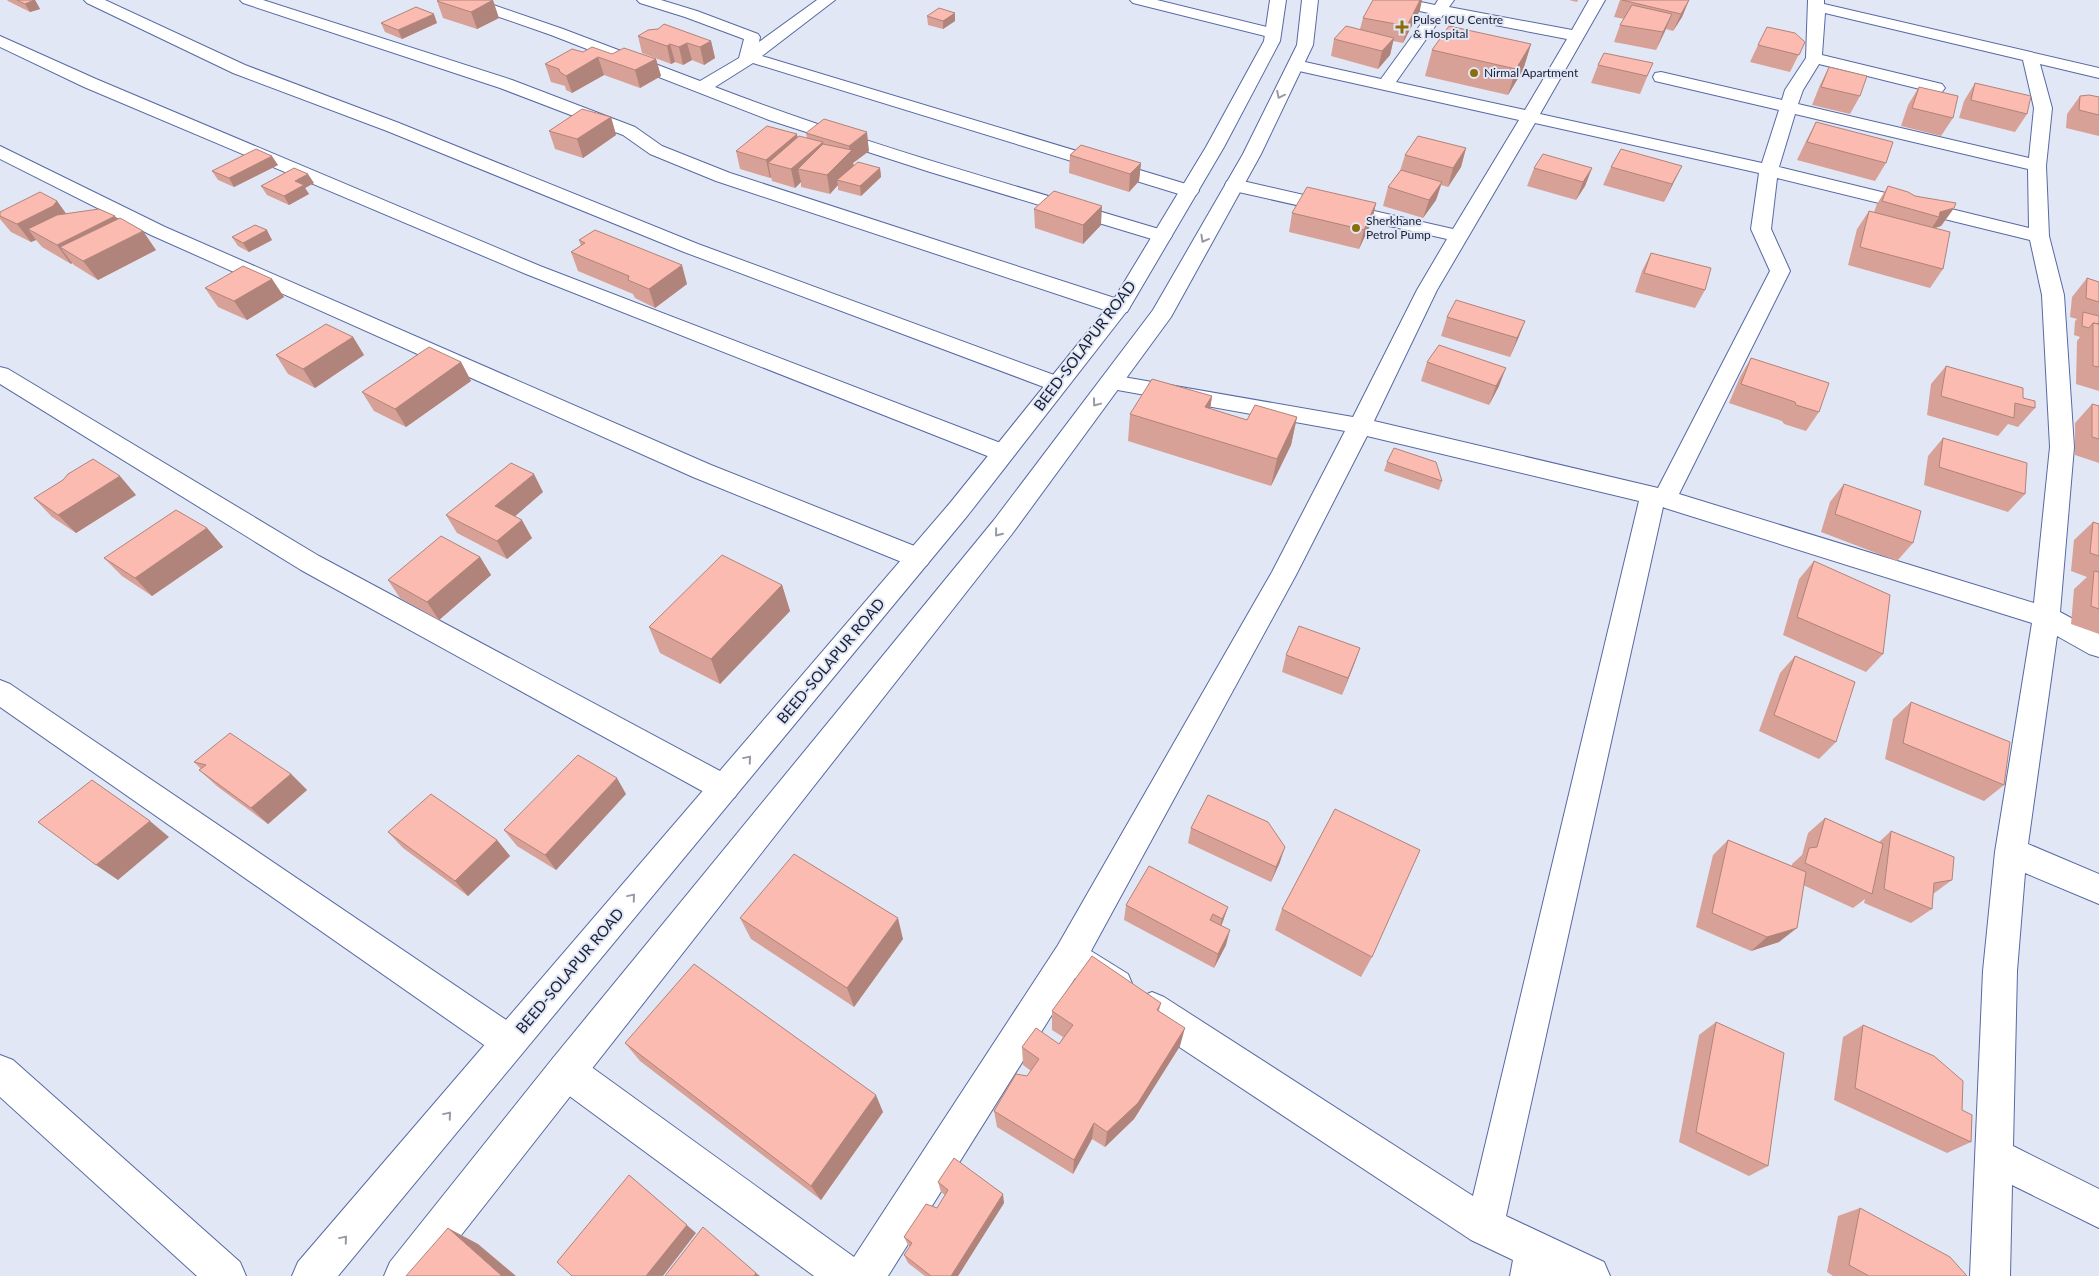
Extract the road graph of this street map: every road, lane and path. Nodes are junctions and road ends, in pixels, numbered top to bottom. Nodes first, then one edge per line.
1 (92, 0) edge
2 (248, 0) edge
3 (464, 0) edge
4 (645, 0) edge
5 (827, 0) edge
6 (1138, 0) edge
7 (1278, 0) edge
8 (1310, 0) edge
9 (1386, 0) edge
10 (1597, 0) edge
11 (1816, 4) edge
12 (1442, 5) edge
13 (1273, 33) junction
14 (1576, 36) junction
15 (0, 41) edge
16 (2030, 56) junction
17 (750, 57) junction
18 (1814, 58) junction
19 (1296, 65) junction
20 (2099, 73) edge
21 (1660, 77) dead end
22 (1386, 84) junction
23 (701, 88) junction
24 (1936, 88) dead end
25 (1789, 106) junction
26 (1530, 116) junction
27 (0, 152) edge
28 (2037, 166) junction
29 (1769, 170) junction
30 (1234, 185) junction
31 (1189, 191) junction
32 (1162, 236) junction
33 (1460, 236) junction
34 (2039, 236) junction
35 (1118, 307) junction
36 (0, 374) edge
37 (1112, 382) junction
38 (1058, 384) junction
39 (1360, 426) junction
40 (1003, 453) junction
41 (1658, 497) junction
42 (918, 558) junction
43 (2046, 617) junction
44 (2099, 646) edge
45 (0, 692) edge
46 (724, 788) junction
47 (2011, 852) junction
48 (2099, 889) edge
49 (1070, 956) junction
50 (509, 1042) junction
51 (566, 1071) junction
52 (0, 1073) edge
53 (1994, 1156) junction
54 (2099, 1209) edge
55 (1485, 1226) junction
56 (1535, 1264) edge
57 (226, 1276) edge
58 (312, 1276) edge
59 (404, 1276) edge
60 (847, 1276) edge
61 (864, 1276) edge
62 (1590, 1276) edge
63 (1990, 1276) edge

1 - 38 street
2 - 35 street
3 - 23 street
4 - 17 street
5 - 17 street
6 - 13 street
7 - 13 street, BEED-SOLAPUR ROAD
8 - 19 street
9 - 12 street
10 - 14 street
11 - 16 street
11 - 18 street
12 - 14 street
12 - 22 street
13 - 31 street, BEED-SOLAPUR ROAD
14 - 26 street
15 - 40 street
16 - 20 street
16 - 28 street
17 - 23 street
17 - 31 street
18 - 24 street
18 - 25 street
19 - 22 street
19 -> 30 street
21 - 25 street
22 - 26 street
23 - 32 street
25 - 28 street
25 - 29 street
26 - 29 street
26 - 33 street
27 - 42 street
28 - 34 street
29 - 34 street
29 - 41 street
30 - 33 street
30 -> 37 street
31 - 32 street, BEED-SOLAPUR ROAD
32 - 35 street, BEED-SOLAPUR ROAD
33 - 39 street
34 - 43 street
35 - 38 street, BEED-SOLAPUR ROAD
36 - 46 street
37 - 39 street
37 -> 51 street
38 - 40 street, BEED-SOLAPUR ROAD
39 - 41 street
39 - 49 street
40 - 42 street, BEED-SOLAPUR ROAD
41 - 43 street
41 - 55 street
46 -> 42 street, BEED-SOLAPUR ROAD
43 - 44 street
43 - 47 street
45 - 50 street
50 -> 46 street, BEED-SOLAPUR ROAD
47 - 48 street
47 - 53 street
49 - 55 street
49 - 61 street
58 -> 50 street, BEED-SOLAPUR ROAD
51 - 59 street
51 - 60 street
52 - 57 street
53 - 54 street
53 - 63 street
55 - 56 street
56 - 62 street

